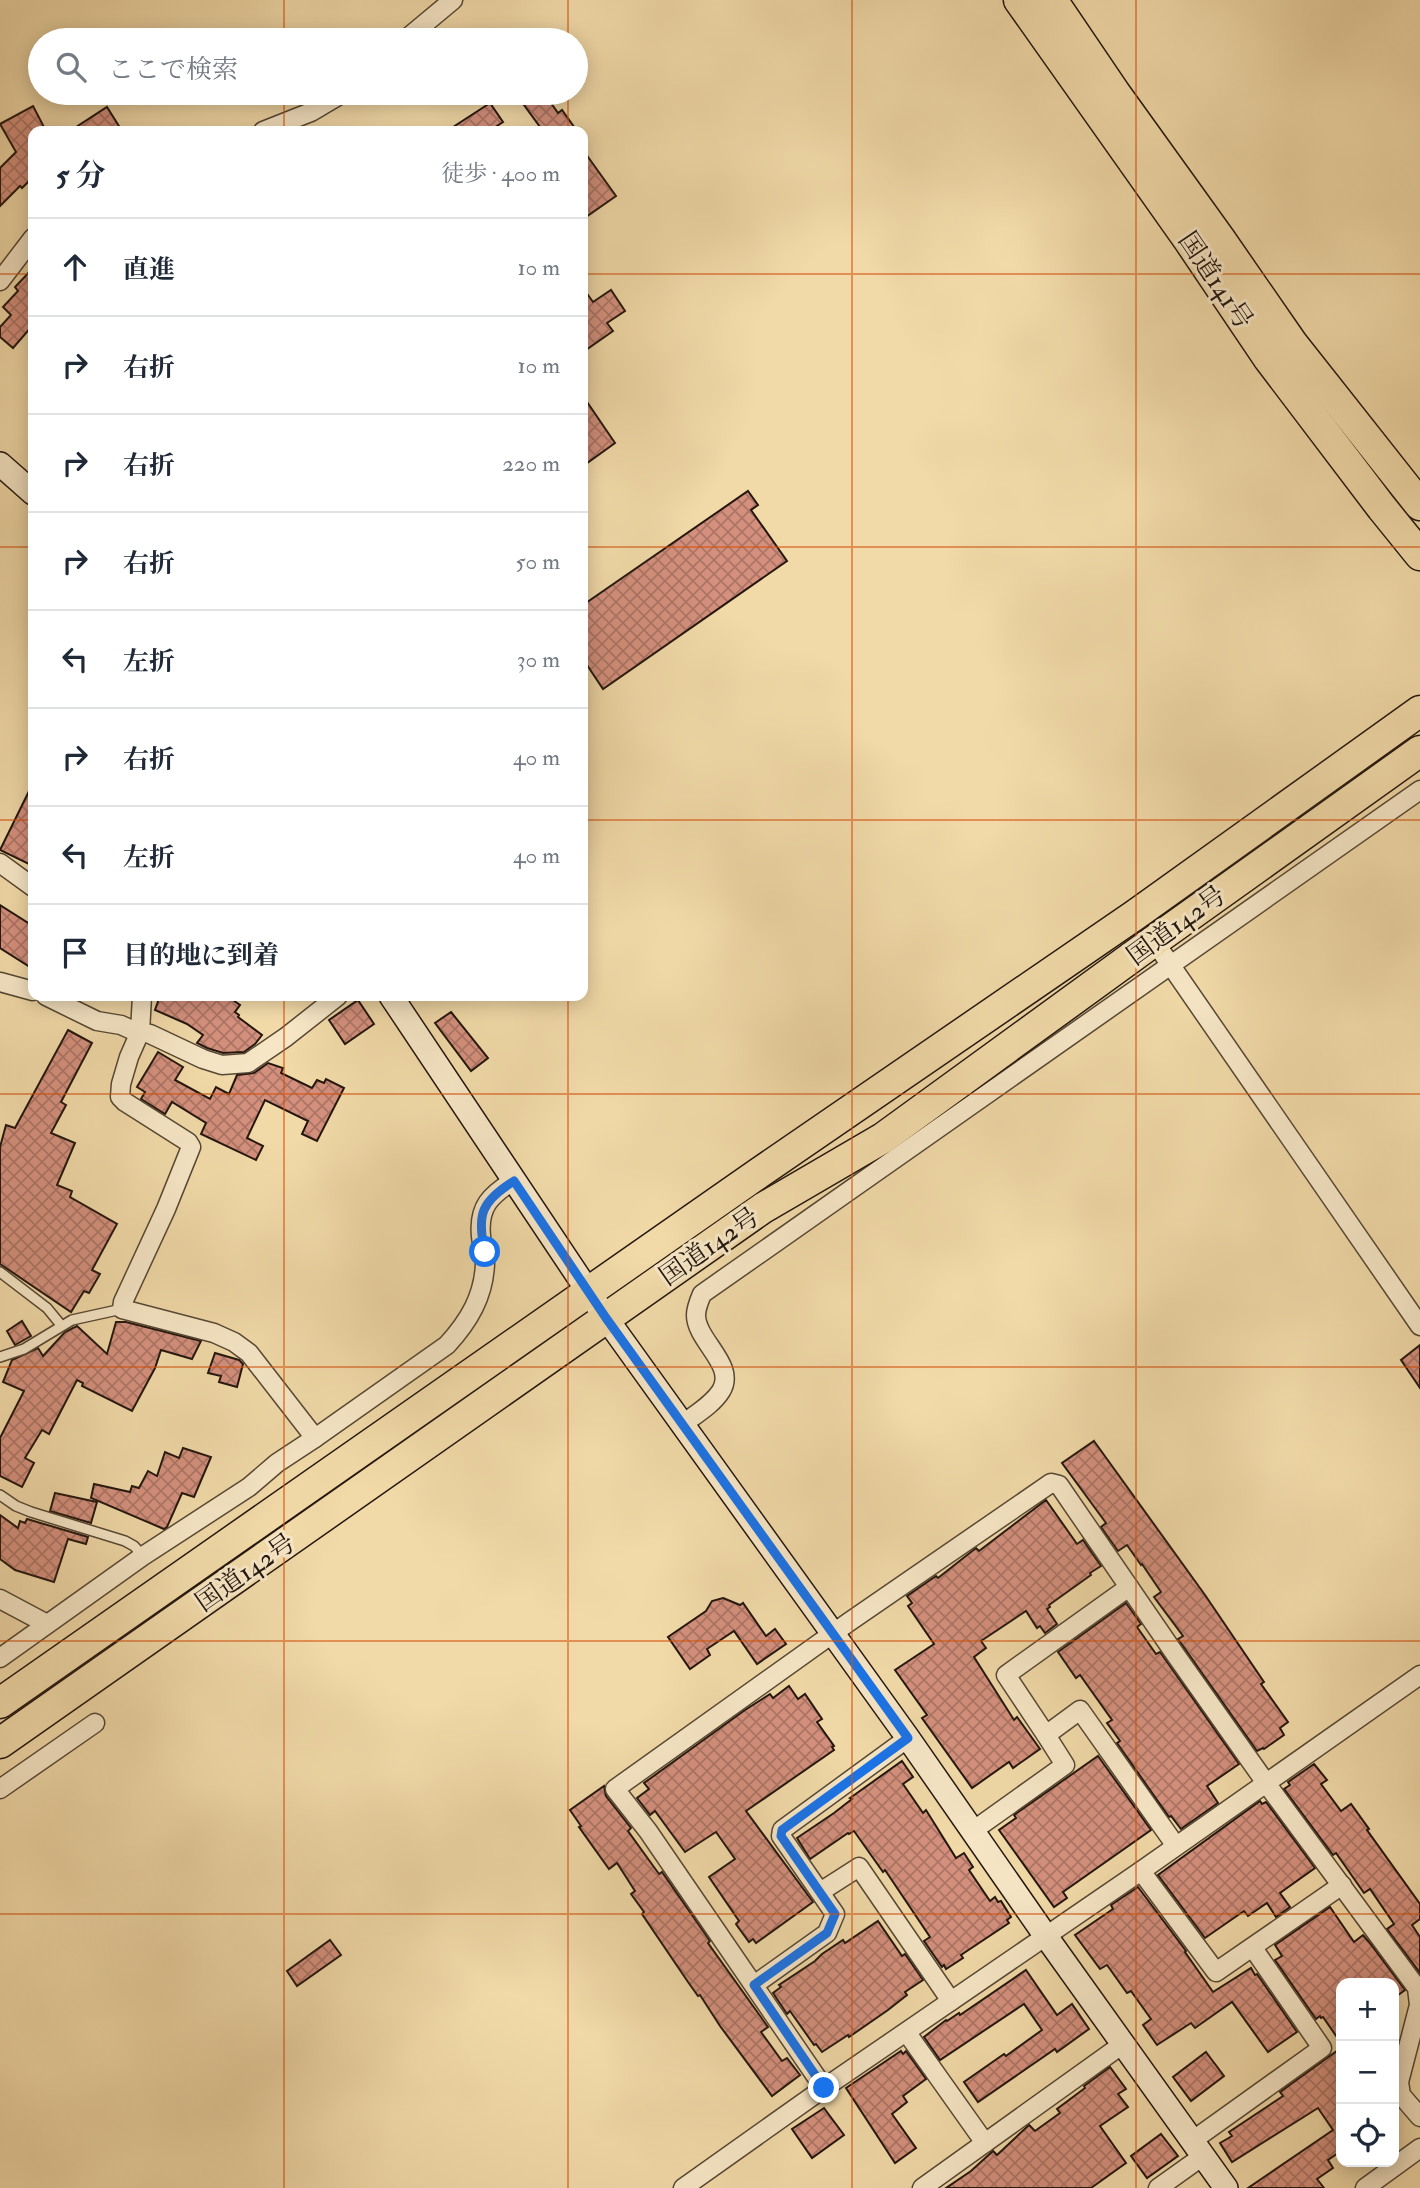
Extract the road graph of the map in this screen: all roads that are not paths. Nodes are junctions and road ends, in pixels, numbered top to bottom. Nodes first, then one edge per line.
1 (453, 0) edge
2 (1019, 0) edge
3 (1052, 0) edge
4 (419, 28) edge
5 (323, 105) edge
6 (275, 126) edge
7 (28, 245) edge
8 (0, 281) edge
9 (0, 464) edge
10 (28, 489) edge
11 (1420, 505) edge
12 (1420, 555) edge
13 (1420, 711) edge
14 (1420, 751) edge
15 (1420, 790) edge
16 (0, 863) edge
17 (28, 883) edge
18 (1154, 941) junction
19 (1170, 966) junction
20 (0, 982) edge
21 (28, 990) edge
22 (56, 1001) edge
23 (142, 1001) edge
24 (332, 1001) edge
25 (394, 1001) edge
26 (140, 1032) junction
27 (514, 1181) junction
28 (0, 1272) edge
29 (590, 1293) junction
30 (122, 1309) junction
31 (606, 1318) junction
32 (61, 1325) junction
33 (1420, 1326) edge
34 (0, 1357) edge
35 (683, 1424) junction
36 (315, 1438) junction
37 (0, 1495) edge
38 (144, 1556) junction
39 (1129, 1587) junction
40 (0, 1599) edge
41 (47, 1625) junction
42 (834, 1633) junction
43 (0, 1658) edge
44 (1420, 1675) edge
45 (0, 1703) edge
46 (95, 1723) dead end
47 (1046, 1735) junction
48 (908, 1738) junction
49 (0, 1743) edge
50 (1266, 1783) junction
51 (0, 1789) edge
52 (974, 1830) junction
53 (1175, 1846) junction
54 (1141, 1871) junction
55 (1342, 1885) junction
56 (820, 1892) junction
57 (1045, 1935) junction
58 (1253, 1948) junction
59 (754, 1985) junction
60 (951, 2001) junction
61 (906, 2033) junction
62 (1123, 2044) junction
63 (824, 2088) junction
64 (1420, 2117) edge
65 (985, 2143) junction
66 (1198, 2148) junction
67 (1420, 2148) edge
68 (683, 2188) edge
69 (922, 2188) edge
70 (1158, 2188) edge
71 (1226, 2188) edge
72 (1365, 2188) edge

1 - 4 street
2 - 12 highway, 国道141号
3 - 11 highway, 国道141号
5 - 6 street
7 - 8 street
9 - 10 street
13 - 29 highway, 国道142号
14 - 18 highway, 国道142号
15 - 19 street
16 - 17 street
18 - 19 street
18 - 31 highway, 国道142号
19 - 33 street
19 - 35 street
20 - 21 street
22 - 26 street
23 - 26 street
24 - 26 street
25 - 27 street
26 - 30 street
27 - 29 street
27 - 36 street
28 - 32 lane
29 - 31 street
29 - 45 highway, 国道142号
30 - 32 lane
30 - 36 street
31 - 35 street
31 - 49 highway, 国道142号
32 - 34 lane
35 - 42 street
36 - 38 street
37 - 38 lane
38 - 41 street
39 - 42 street
39 - 47 street
39 - 50 street
40 - 41 street
41 - 43 street
42 - 48 street
42 - 59 street
44 - 50 street
46 - 51 street
47 - 52 street
47 - 53 street
48 - 52 street
48 - 56 street
50 - 53 street
50 - 55 street
52 - 57 street
53 - 54 street
54 - 57 street
54 - 58 street
55 - 58 street
55 - 64 street
56 - 59 street
56 - 60 street
57 - 60 street
57 - 62 street
58 - 66 street
59 - 63 street
60 - 61 street
61 - 63 street
61 - 65 street
62 - 65 street
62 - 66 street
63 - 68 street
65 - 69 street
66 - 70 street
66 - 71 street
67 - 72 street

